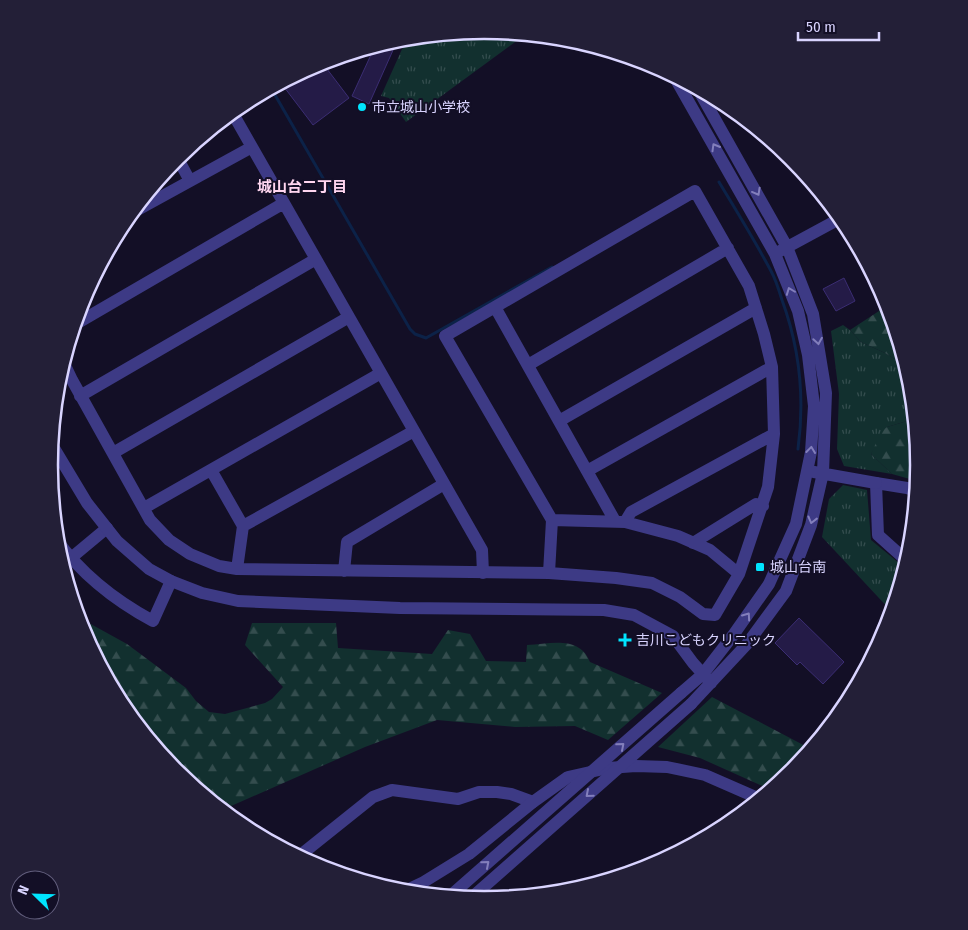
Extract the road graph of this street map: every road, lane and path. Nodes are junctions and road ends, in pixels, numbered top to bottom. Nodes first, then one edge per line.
1 (680, 87) edge
2 (705, 101) edge
3 (236, 119) edge
4 (252, 147) junction
5 (182, 165) edge
6 (190, 181) junction
7 (284, 203) junction
8 (147, 205) edge
9 (834, 222) edge
10 (787, 247) junction
11 (728, 248) junction
12 (775, 254) junction
13 (316, 258) junction
14 (496, 307) junction
15 (756, 308) junction
16 (349, 317) junction
17 (83, 320) edge
18 (528, 365) junction
19 (772, 367) junction
20 (68, 372) edge
21 (381, 373) junction
22 (80, 396) junction
23 (559, 421) junction
24 (414, 431) junction
25 (774, 434) junction
26 (113, 453) junction
27 (58, 455) edge
28 (210, 470) junction
29 (587, 471) junction
30 (807, 471) junction
31 (823, 473) junction
32 (876, 483) junction
33 (444, 484) junction
34 (909, 489) edge
35 (763, 506) junction
36 (144, 508) junction
37 (552, 520) junction
38 (620, 521) junction
39 (243, 526) junction
40 (107, 528) junction
41 (693, 542) junction
42 (67, 553) edge
43 (900, 555) edge
44 (71, 558) junction
45 (237, 569) junction
46 (344, 571) junction
47 (483, 573) junction
48 (549, 573) junction
49 (739, 574) junction
50 (171, 581) junction
51 (707, 678) junction
52 (752, 796) edge
53 (533, 802) junction
54 (305, 852) edge
55 (416, 886) edge
56 (456, 890) edge
57 (479, 891) edge

12 -> 1 street
2 -> 10 street
3 - 4 street
4 - 6 street
4 - 7 street
5 - 6 street
6 - 8 street
7 - 13 street
7 - 17 street
9 - 10 street
10 - 12 street
10 -> 31 street
11 - 14 street
11 - 15 street
11 - 18 street
30 -> 12 street
13 - 16 street
13 - 22 street
14 - 18 street
14 - 37 street
15 - 19 street
15 - 23 street
16 - 21 street
16 - 26 street
18 - 23 street
19 - 25 street
19 - 29 street
20 - 22 street
21 - 24 street
21 - 28 street
22 - 26 street
23 - 29 street
24 - 33 street
24 - 39 street
25 - 35 street
25 - 38 street
26 - 36 street
27 - 40 street
28 - 36 street
28 - 39 street
29 - 38 street
30 - 31 street
51 -> 30 street
31 - 32 street
31 -> 51 street
32 - 34 street
32 - 43 street
33 - 46 street
33 - 47 street
35 - 41 street
35 - 49 street
36 - 45 street
37 - 38 street
37 - 48 street
38 - 41 street
39 - 45 street
40 - 44 street
40 - 50 street
41 - 49 street
42 - 44 street
44 - 50 street
45 - 46 street
46 - 47 street
47 - 48 street
48 - 49 street
50 - 51 street
56 -> 51 street, bridge
51 -> 57 street, bridge
52 - 53 street
53 - 54 street
53 - 55 street

